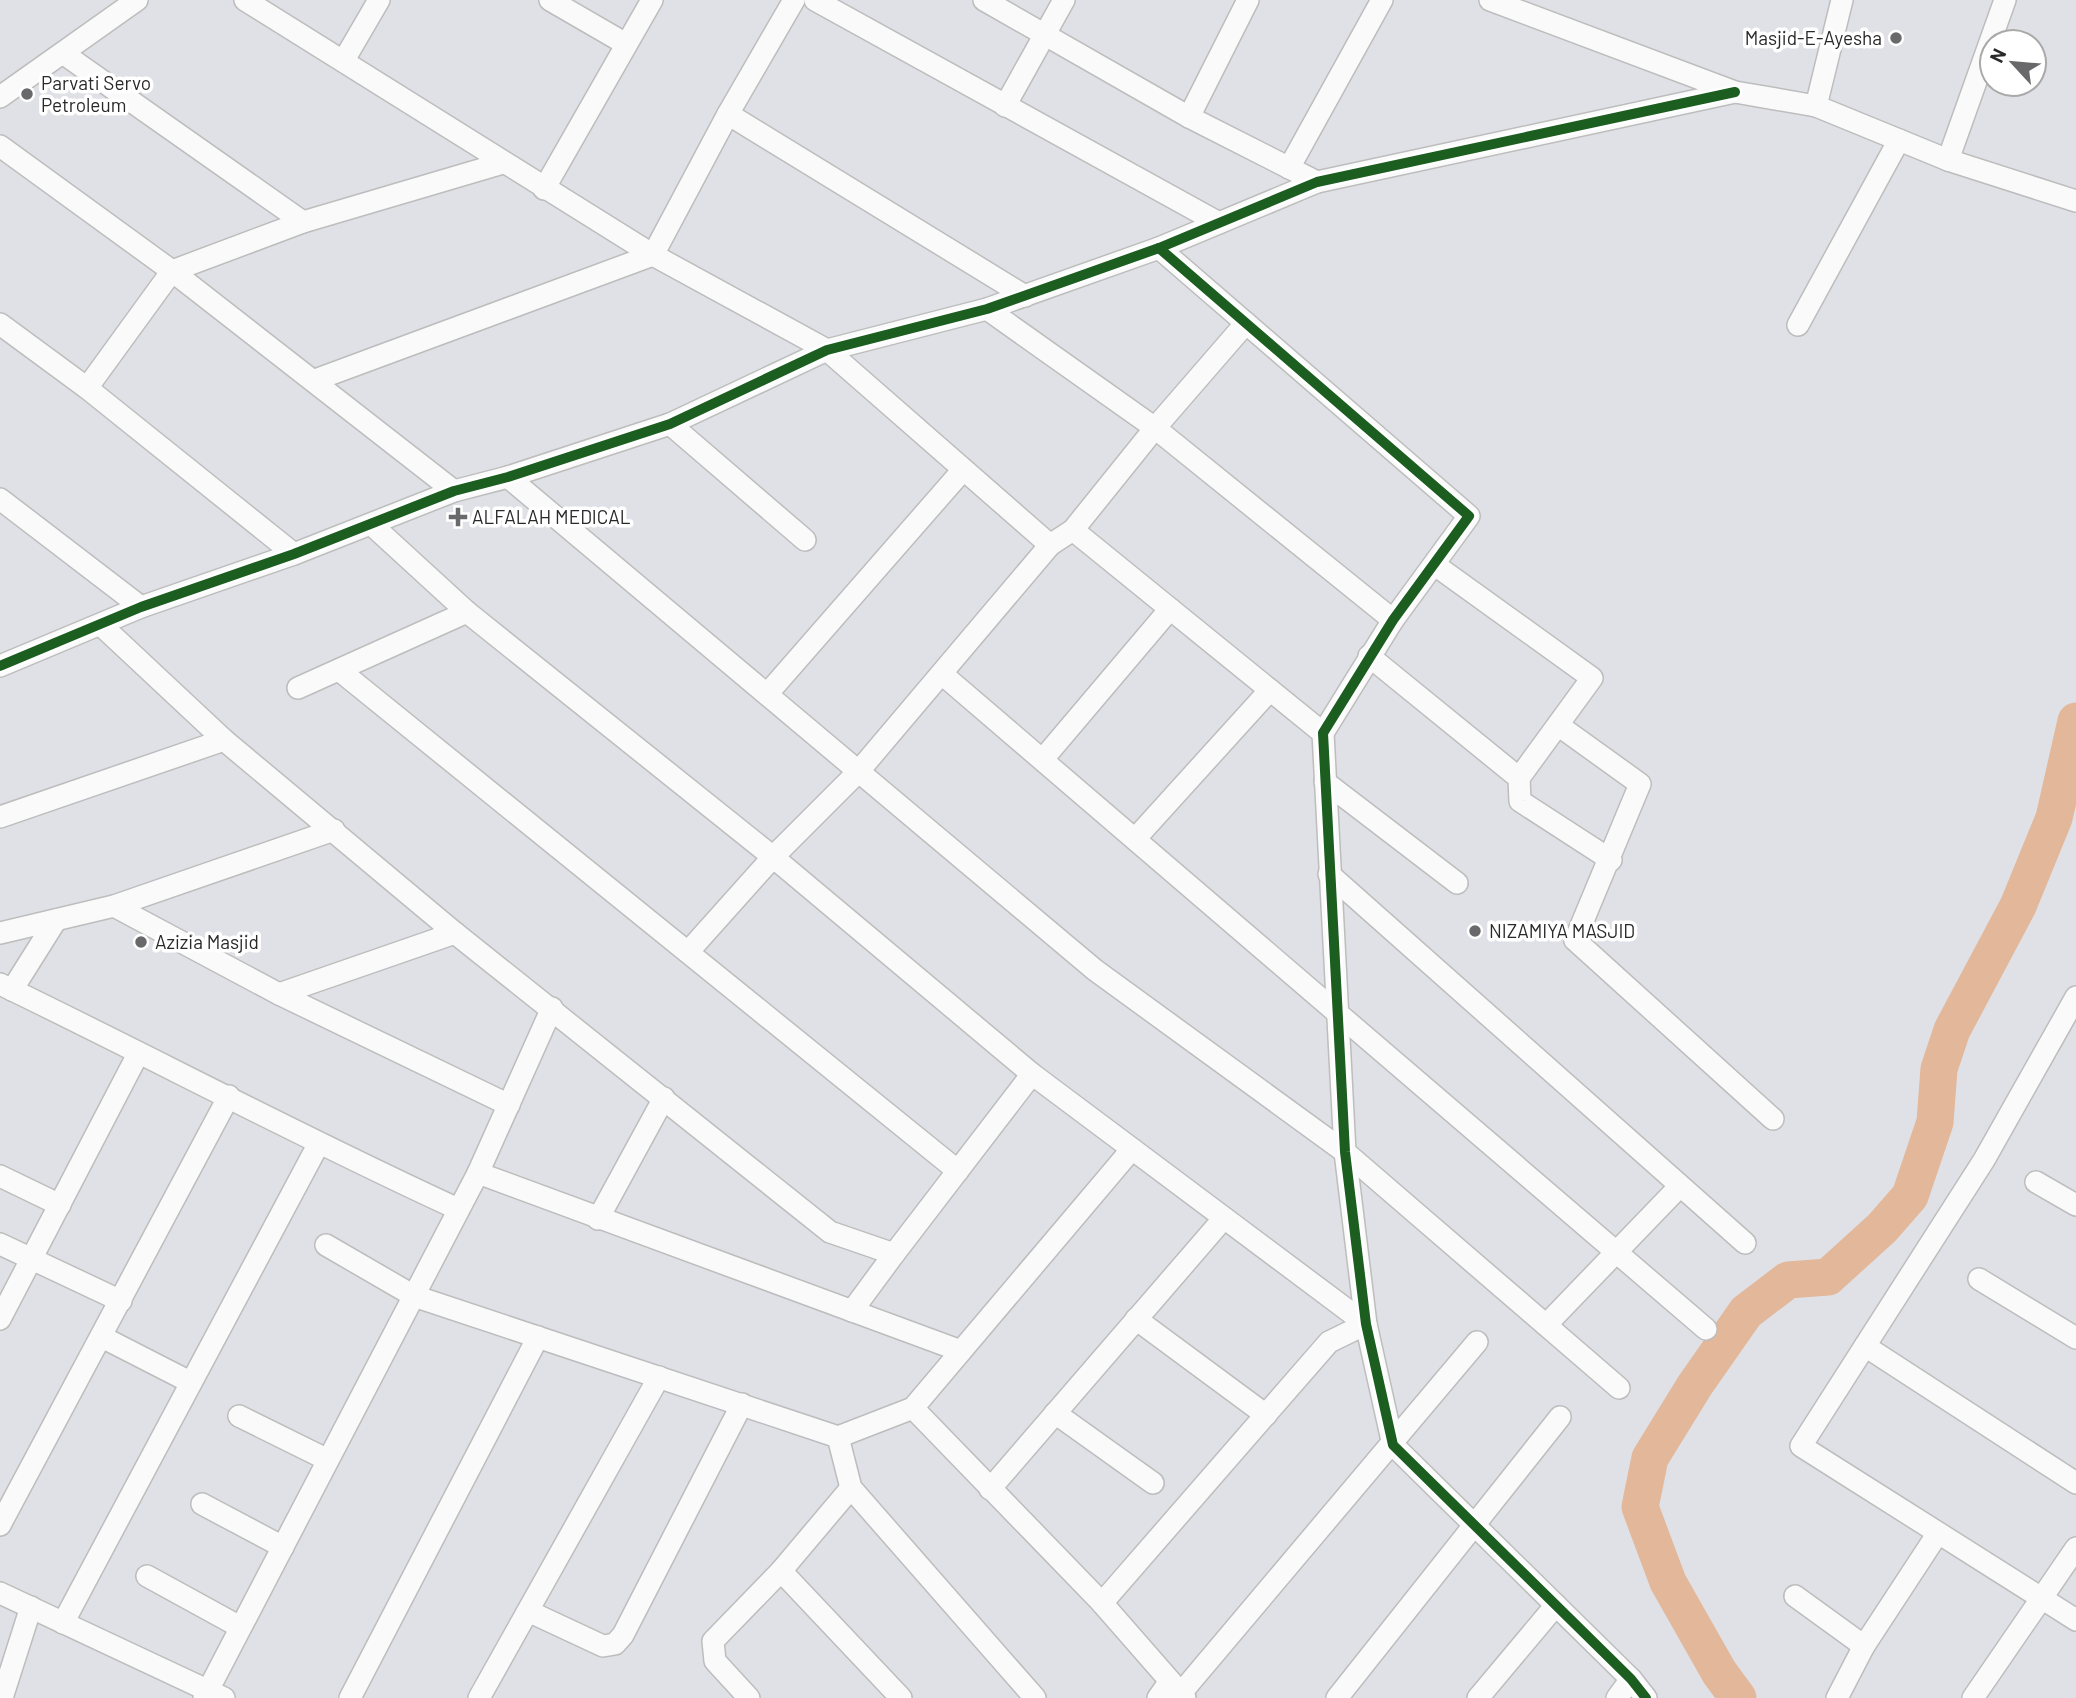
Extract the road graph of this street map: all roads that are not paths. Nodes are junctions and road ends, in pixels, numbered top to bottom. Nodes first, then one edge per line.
1 (137, 0) edge
2 (245, 0) edge
3 (379, 0) edge
4 (550, 0) edge
5 (652, 0) edge
6 (794, 0) edge
7 (816, 0) edge
8 (984, 0) edge
9 (1063, 0) edge
10 (1248, 0) edge
11 (1382, 0) edge
12 (1490, 0) edge
13 (1842, 0) edge
14 (2005, 0) edge
15 (1046, 34) junction
16 (626, 44) junction
17 (64, 54) junction
18 (344, 60) junction
19 (1735, 92) junction
20 (0, 97) edge
21 (1005, 106) junction
22 (1816, 106) junction
23 (728, 114) junction
24 (1189, 117) junction
25 (1899, 140) junction
26 (0, 146) edge
27 (1948, 160) junction
28 (503, 163) junction
29 (1289, 168) junction
30 (1317, 182) junction
31 (544, 189) junction
32 (2076, 201) edge
33 (303, 222) junction
34 (1219, 223) junction
35 (1160, 248) junction
36 (653, 255) junction
37 (172, 271) junction
38 (1025, 296) junction
39 (987, 309) junction
40 (1246, 323) junction
41 (0, 324) edge
42 (1798, 325) dead end
43 (827, 350) junction
44 (315, 380) junction
45 (87, 388) junction
46 (670, 424) junction
47 (1155, 428) junction
48 (962, 471) junction
49 (508, 477) junction
50 (454, 491) junction
51 (0, 499) edge
52 (372, 525) junction
53 (1073, 530) junction
54 (805, 540) dead end
55 (1049, 545) junction
56 (294, 554) junction
57 (1435, 565) junction
58 (141, 607) junction
59 (1170, 609) junction
60 (467, 612) junction
61 (1393, 620) junction
62 (101, 625) junction
63 (1369, 656) junction
64 (0, 666) edge
65 (339, 670) junction
66 (942, 674) junction
67 (298, 688) dead end
68 (1270, 690) junction
69 (768, 693) junction
70 (1558, 725) junction
71 (1322, 733) junction
72 (224, 740) junction
73 (1043, 759) junction
74 (858, 772) junction
75 (1519, 778) junction
76 (1325, 782) junction
77 (0, 817) edge
78 (334, 830) junction
79 (1135, 839) junction
80 (773, 857) junction
81 (1611, 860) junction
82 (1329, 874) junction
83 (1457, 883) dead end
84 (114, 906) junction
85 (56, 920) junction
86 (0, 933) edge
87 (455, 933) junction
88 (688, 953) junction
89 (6, 987) edge
90 (279, 995) junction
91 (2076, 997) edge
92 (552, 1008) junction
93 (1335, 1010) junction
94 (138, 1054) junction
95 (1032, 1073) junction
96 (229, 1096) junction
97 (664, 1098) junction
98 (509, 1105) junction
99 (1773, 1119) dead end
100 (318, 1144) junction
101 (1132, 1149) junction
102 (1345, 1152) junction
103 (958, 1171) junction
104 (478, 1173) junction
105 (0, 1176) edge
106 (2036, 1182) dead end
107 (1680, 1186) junction
108 (60, 1205) junction
109 (2076, 1205) edge
110 (458, 1209) junction
111 (1224, 1217) junction
112 (598, 1219) junction
113 (1745, 1243) dead end
114 (0, 1244) edge
115 (326, 1245) dead end
116 (1616, 1252) junction
117 (894, 1254) junction
118 (31, 1260) junction
119 (1979, 1279) dead end
120 (414, 1296) junction
121 (121, 1301) junction
122 (852, 1311) junction
123 (0, 1319) edge
124 (1136, 1319) junction
125 (1366, 1324) junction
126 (1546, 1325) junction
127 (1706, 1329) dead end
128 (538, 1337) junction
129 (102, 1338) junction
130 (2076, 1338) edge
131 (1477, 1342) dead end
132 (1865, 1346) junction
133 (961, 1351) junction
134 (659, 1377) junction
135 (190, 1382) junction
136 (1619, 1388) dead end
137 (741, 1404) junction
138 (913, 1409) junction
139 (1055, 1413) junction
140 (1266, 1415) junction
141 (239, 1416) dead end
142 (1560, 1416) dead end
143 (838, 1437) junction
144 (1393, 1445) junction
145 (328, 1460) junction
146 (1153, 1483) dead end
147 (2076, 1483) edge
148 (851, 1488) junction
149 (990, 1489) junction
150 (202, 1504) dead end
151 (0, 1525) edge
152 (1477, 1525) junction
153 (1938, 1533) junction
154 (283, 1547) junction
155 (2076, 1548) edge
156 (781, 1571) junction
157 (147, 1576) dead end
158 (0, 1593) edge
159 (1795, 1595) dead end
160 (2042, 1599) junction
161 (1102, 1603) junction
162 (1556, 1605) junction
163 (31, 1607) junction
164 (528, 1611) junction
165 (2076, 1620) edge
166 (63, 1623) junction
167 (240, 1627) junction
168 (1864, 1646) junction
169 (1631, 1679) junction
170 (1173, 1693) edge
171 (487, 1695) edge
172 (212, 1696) edge
173 (2, 1698) edge
174 (350, 1698) edge
175 (749, 1698) edge
176 (901, 1698) edge
177 (1035, 1698) edge
178 (1337, 1698) edge
179 (1478, 1698) edge
180 (1617, 1698) edge
181 (1646, 1698) edge
182 (1837, 1698) edge
183 (1975, 1698) edge

1 - 17 street
2 - 18 street
3 - 18 street
4 - 16 street
5 - 16 street
6 - 23 street
7 - 21 street
8 - 15 street
9 - 15 street
10 - 24 street
11 - 29 street
12 - 19 street
13 - 22 street
14 - 27 street
15 - 21 street
15 - 24 street
16 - 31 street
17 - 20 street
17 - 33 street
18 - 28 street
19 - 22 street
19 - 30 street
21 - 34 street
22 - 25 street
23 - 36 street
23 - 38 street
24 - 29 street
25 - 27 street
25 - 42 street
26 - 37 street
27 - 32 street
28 - 31 street
28 - 33 street
29 - 30 street
30 - 34 street
31 - 36 street
33 - 37 street
34 - 35 street
35 - 38 street
35 - 40 street
36 - 43 street
36 - 44 street
37 - 44 street
37 - 45 street
38 - 39 street
39 - 43 street
39 - 47 street
40 - 47 street
40 - 57 street
41 - 45 street
43 - 46 street
43 - 48 street
44 - 50 street
45 - 56 street
46 - 49 street
46 - 54 street
47 - 53 street
47 - 61 street
48 - 55 street
48 - 69 street
49 - 50 street
49 - 69 street
50 - 52 street
51 - 58 street
52 - 56 street
52 - 60 street
53 - 55 street
53 - 59 street
55 - 66 street
56 - 58 street
57 - 61 street
57 - 70 street
58 - 62 street
59 - 68 street
59 - 73 street
60 - 65 street
60 - 80 street
61 - 63 street
62 - 64 street
62 - 72 street
63 - 71 street
63 - 75 street
65 - 67 street
65 - 88 street
66 - 73 street
66 - 74 street
68 - 71 street
68 - 79 street
69 - 74 street
70 - 75 street
70 - 81 street
71 - 76 street
72 - 77 street
72 - 78 street
73 - 79 street
74 - 80 street
74 - 102 street
75 - 81 street
76 - 82 street
76 - 83 street
78 - 84 street
78 - 87 street
79 - 93 street
80 - 88 street
80 - 95 street
81 - 99 street
82 - 93 street
82 - 107 street
84 - 85 street
84 - 90 street
85 - 86 street
85 - 89 street
87 - 90 street
87 - 92 street
88 - 103 street
89 - 94 street
90 - 98 street
91 - 132 street
92 - 97 street
92 - 98 street
93 - 102 street
93 - 116 street
94 - 96 street
94 - 108 street
95 - 101 street
95 - 103 street
96 - 100 street
96 - 121 street
97 - 112 street
97 - 117 street
98 - 104 street
100 - 110 street
100 - 135 street
101 - 111 street
101 - 133 street
102 - 125 street
102 - 126 street
103 - 117 street
104 - 110 street
104 - 112 street
105 - 108 street
106 - 109 street
107 - 113 street
107 - 116 street
108 - 118 street
110 - 120 street
111 - 124 street
111 - 125 street
112 - 122 street
114 - 118 street
115 - 120 street
116 - 126 street
116 - 127 street
117 - 122 street
118 - 121 street
118 - 123 street
119 - 130 street
120 - 128 street
120 - 145 street
121 - 129 street
122 - 133 street
124 - 139 street
124 - 140 street
125 - 140 street
125 - 144 street
126 - 136 street
128 - 134 street
128 - 174 street
129 - 135 street
129 - 151 street
131 - 144 street
132 - 147 street
132 - 153 street
133 - 138 street
134 - 137 street
134 - 164 street
135 - 166 street
137 - 143 street
137 - 164 street
138 - 143 street
138 - 149 street
139 - 146 street
139 - 149 street
140 - 161 street
141 - 145 street
142 - 152 street
143 - 148 street
144 - 152 street
144 - 170 street
145 - 154 street
148 - 156 street
148 - 177 street
149 - 161 street
150 - 154 street
152 - 162 street
152 - 178 street
153 - 160 street
153 - 168 street
154 - 167 street
155 - 160 street
156 - 175 street
156 - 176 street
157 - 167 street
158 - 163 street
159 - 168 street
160 - 165 street
160 - 183 street
161 - 170 street
162 - 169 street
162 - 179 street
163 - 166 street
163 - 173 street
164 - 171 street
166 - 172 street
167 - 172 street
168 - 182 street
169 - 180 street
169 - 181 street

